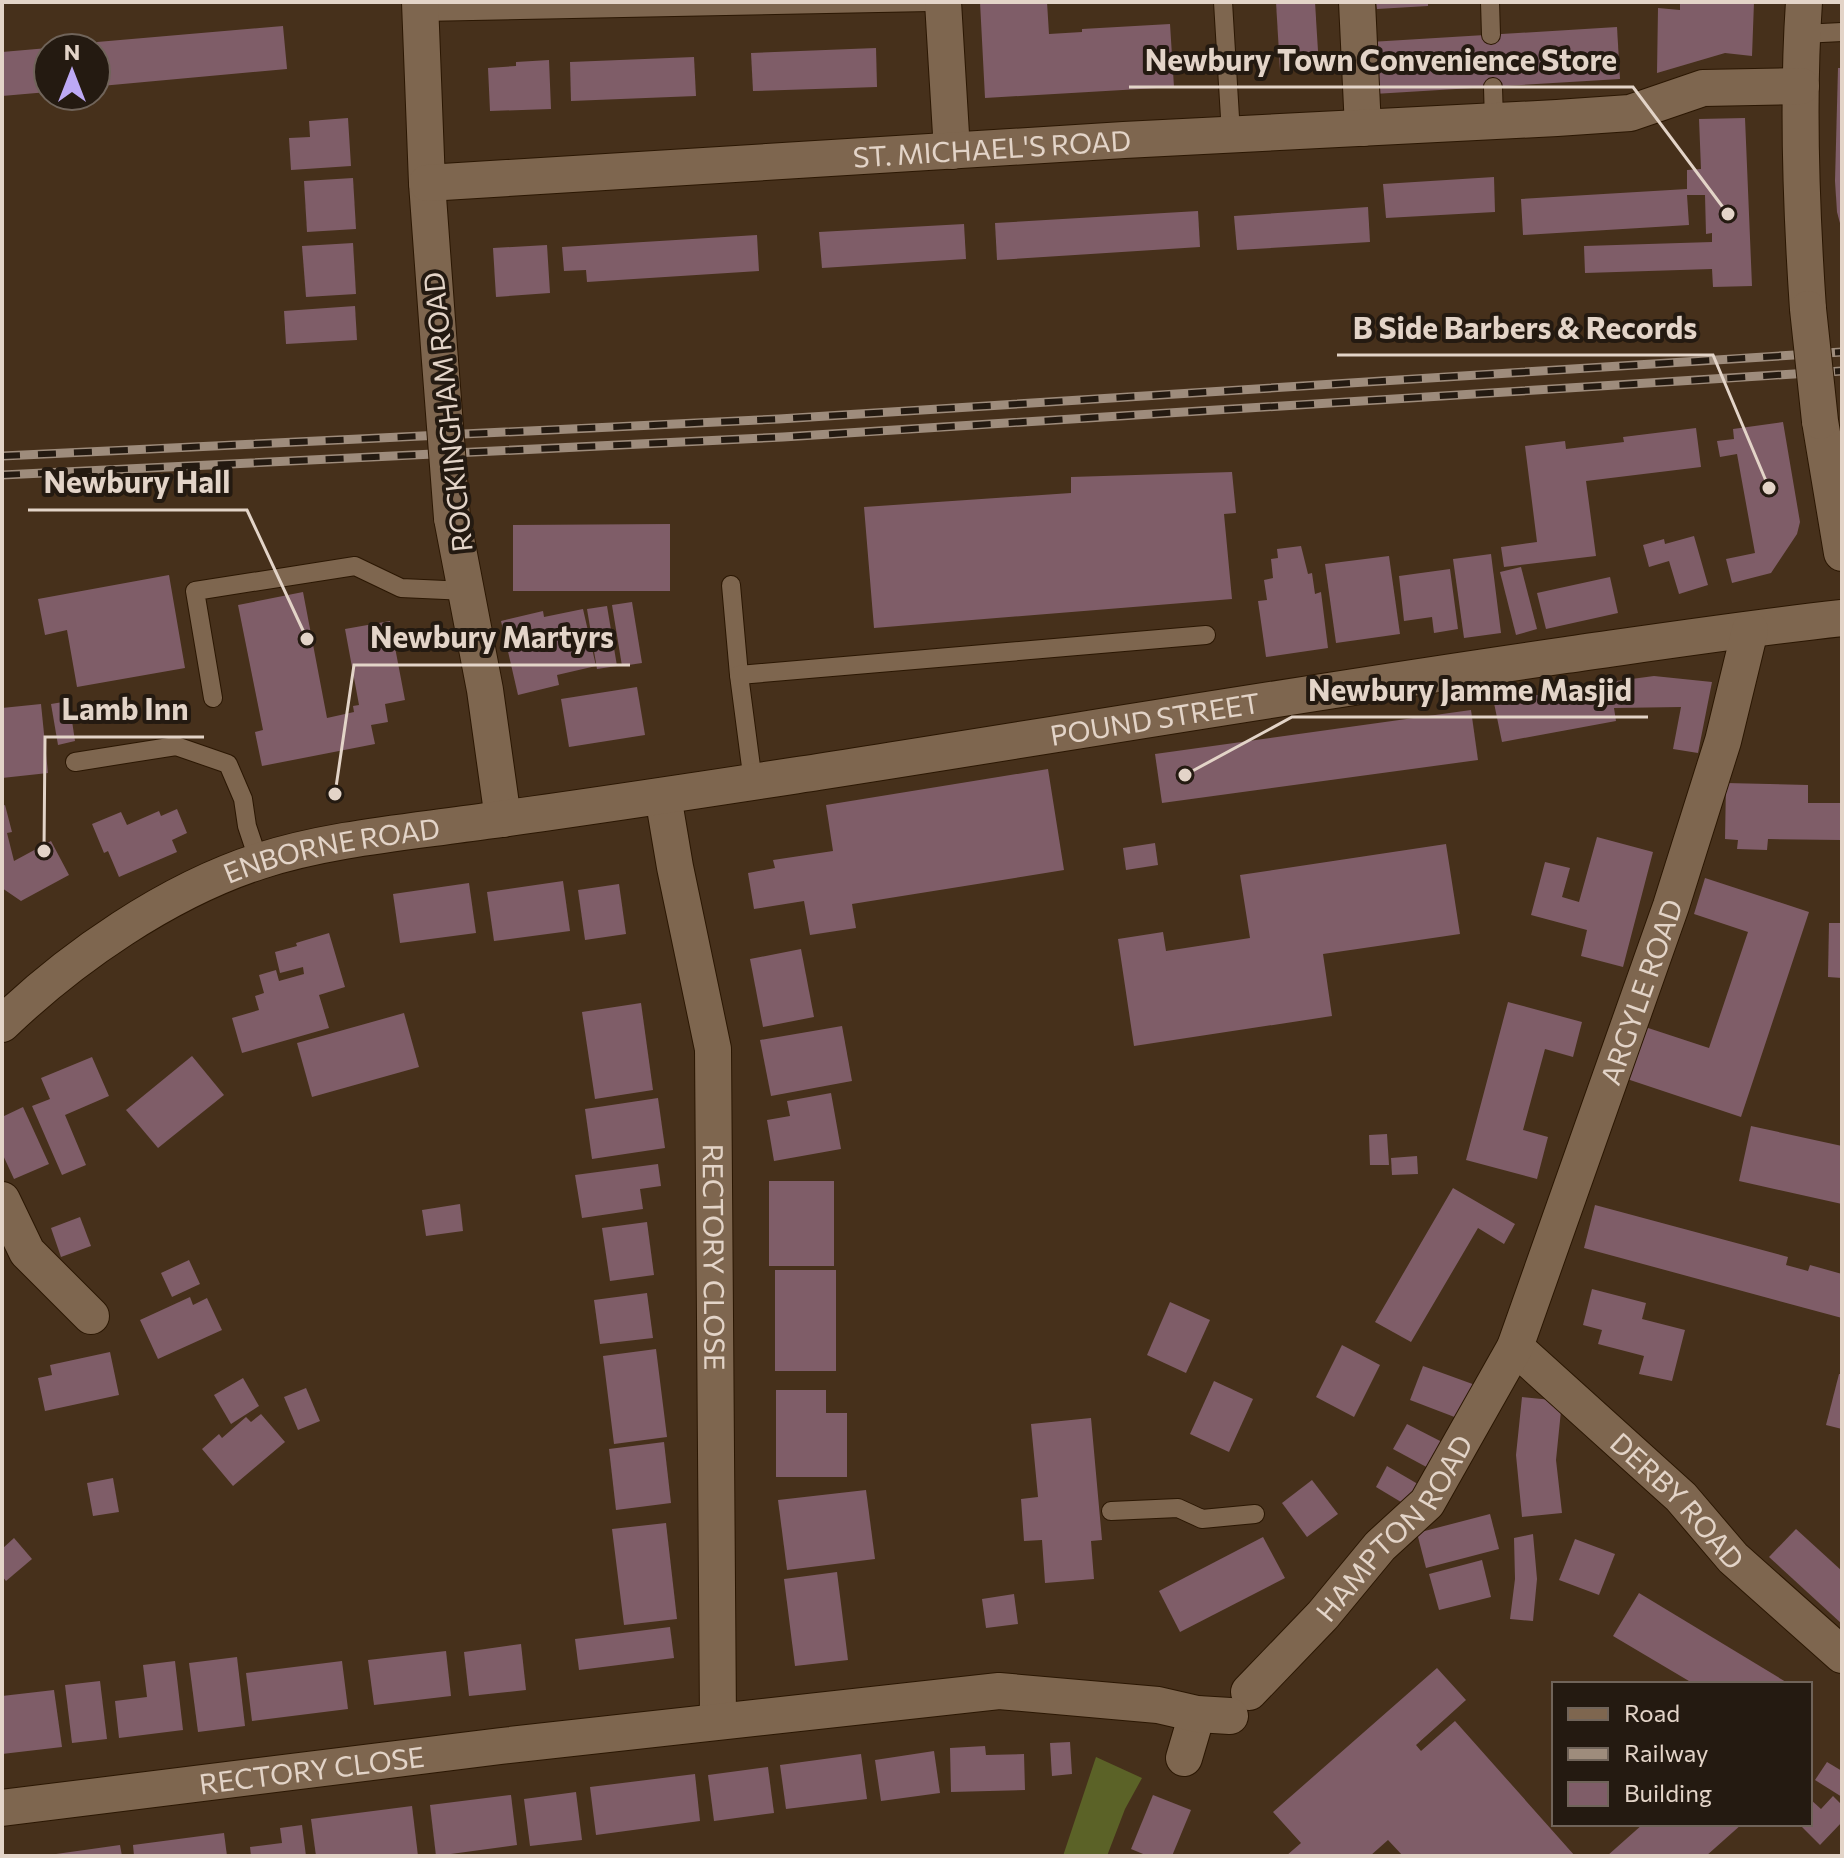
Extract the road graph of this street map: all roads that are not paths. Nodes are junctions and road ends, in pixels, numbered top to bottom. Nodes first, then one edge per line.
1 (930, 2) edge
2 (943, 2) edge
3 (1223, 2) edge
4 (1357, 2) edge
5 (1490, 2) edge
6 (421, 7) edge
7 (1803, 18) edge
8 (1842, 32) edge
9 (1491, 35) dead end
10 (1801, 86) junction
11 (1493, 87) dead end
12 (1494, 122) junction
13 (1363, 128) junction
14 (1231, 134) junction
15 (952, 151) junction
16 (427, 183) junction
17 (1842, 553) edge
18 (731, 585) dead end
19 (467, 591) junction
20 (1842, 618) edge
21 (1750, 630) junction
22 (1206, 635) dead end
23 (739, 675) junction
24 (213, 698) dead end
25 (75, 762) dead end
26 (753, 782) junction
27 (705, 789) joint
28 (663, 796) junction
29 (503, 819) junction
30 (259, 862) junction
31 (6, 1009) edge
32 (2, 1200) edge
33 (91, 1316) dead end
34 (1515, 1347) junction
35 (1111, 1511) dead end
36 (1255, 1514) dead end
37 (1842, 1655) edge
38 (1225, 1707) junction
39 (718, 1721) junction
40 (1184, 1758) dead end
41 (2, 1808) edge

1 - 6 lane
2 - 15 street
3 - 14 lane
4 - 13 street
5 - 9 lane
6 - 16 street, ROCKINGHAM ROAD
7 - 8 lane
7 - 10 street
10 - 12 street, ST. MICHAEL'S ROAD
10 - 17 street, bridge
11 - 12 lane
12 - 13 street, ST. MICHAEL'S ROAD
13 - 14 street, ST. MICHAEL'S ROAD
14 - 15 street, ST. MICHAEL'S ROAD
15 - 16 street, ST. MICHAEL'S ROAD
16 - 19 street, ROCKINGHAM ROAD, bridge
18 - 23 lane
19 - 24 lane
19 - 29 street, ROCKINGHAM ROAD
20 - 21 street, POUND STREET
21 - 26 street, POUND STREET
21 - 34 street, ARGYLE ROAD
22 - 23 lane
23 - 26 lane
25 - 30 lane
26 - 27 street, POUND STREET
27 - 28 street, ENBORNE ROAD
28 - 29 street, ENBORNE ROAD
28 - 39 street, RECTORY CLOSE
29 - 30 street, ENBORNE ROAD
30 - 31 street, ENBORNE ROAD
32 - 33 street
34 - 37 street, DERBY ROAD
34 - 38 street, HAMPTON ROAD
35 - 36 lane
38 - 39 street, RECTORY CLOSE
38 - 40 street
39 - 41 street, RECTORY CLOSE

